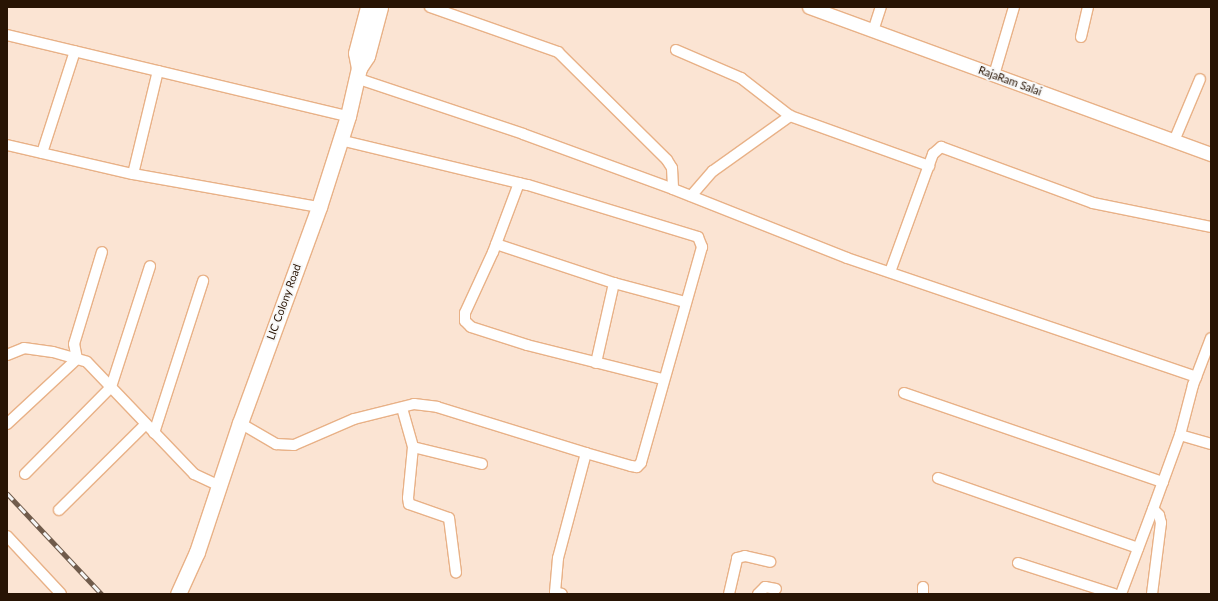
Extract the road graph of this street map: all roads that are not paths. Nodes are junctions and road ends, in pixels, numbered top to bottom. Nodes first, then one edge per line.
1 (368, 7) edge
2 (380, 7) edge
3 (430, 7) edge
4 (809, 7) edge
5 (880, 7) edge
6 (1014, 7) edge
7 (1088, 7) edge
8 (873, 31) junction
9 (7, 35) edge
10 (1082, 37) dead end
11 (676, 50) dead end
12 (75, 51) junction
13 (158, 71) junction
14 (358, 73) junction
15 (994, 75) junction
16 (1200, 79) dead end
17 (348, 116) junction
18 (790, 116) junction
19 (340, 140) junction
20 (1174, 141) junction
21 (7, 146) edge
22 (42, 153) junction
23 (1211, 154) edge
24 (929, 166) junction
25 (133, 174) junction
26 (519, 183) junction
27 (673, 189) junction
28 (691, 196) junction
29 (319, 207) junction
30 (1211, 227) edge
31 (496, 244) junction
32 (102, 252) dead end
33 (150, 266) dead end
34 (890, 272) junction
35 (202, 281) dead end
36 (614, 283) junction
37 (685, 302) junction
38 (1211, 338) edge
39 (7, 355) edge
40 (77, 359) junction
41 (596, 363) junction
42 (1196, 377) junction
43 (662, 379) junction
44 (111, 387) junction
45 (904, 393) dead end
46 (402, 408) junction
47 (240, 423) junction
48 (7, 424) edge
49 (146, 424) junction
50 (154, 433) junction
51 (1180, 435) junction
52 (1211, 444) edge
53 (413, 447) junction
54 (586, 453) junction
55 (482, 464) dead end
56 (25, 474) dead end
57 (938, 478) dead end
58 (1163, 482) junction
59 (220, 486) junction
60 (1153, 509) junction
61 (59, 510) dead end
62 (7, 536) edge
63 (1138, 548) junction
64 (770, 562) dead end
65 (1018, 563) dead end
66 (456, 573) dead end
67 (776, 589) dead end
68 (557, 593) edge
69 (61, 594) edge
70 (178, 594) edge
71 (729, 594) edge
72 (758, 594) edge
73 (1114, 594) edge
74 (1120, 594) edge
75 (1152, 594) edge

1 - 14 main road
2 - 14 main road, LIC Colony Road
3 - 27 street
4 - 8 street, RajaRam Salai
5 - 8 street
6 - 15 street
7 - 10 street
8 - 15 street, RajaRam Salai
9 - 12 street
11 - 18 street
12 - 13 street
12 - 22 street
13 - 17 street
13 - 25 street
14 - 17 main road, LIC Colony Road
14 - 27 street
15 - 20 street, RajaRam Salai
16 - 20 street
17 - 19 main road, LIC Colony Road
18 - 24 street
18 - 28 street
19 - 26 street
19 - 29 main road, LIC Colony Road
20 - 23 street, RajaRam Salai
21 - 22 street
22 - 25 street
24 - 30 street
24 - 34 street
25 - 29 street
26 - 31 street
26 - 37 street
27 - 28 street
28 - 34 street
29 - 47 main road, LIC Colony Road
31 - 36 street
31 - 41 street
32 - 40 street
33 - 44 street
34 - 42 street
35 - 50 street
36 - 37 street
36 - 41 street
37 - 43 street
38 - 42 street
39 - 40 street
40 - 44 street
40 - 48 street
41 - 43 street
42 - 51 street
43 - 54 street
44 - 49 street
44 - 56 street
45 - 58 street
46 - 47 street
46 - 53 street
46 - 54 street
47 - 59 main road, LIC Colony Road
49 - 50 street
49 - 61 street
50 - 59 street
51 - 52 street
51 - 58 street
53 - 55 street
53 - 66 street
54 - 68 street
57 - 63 street
58 - 60 street
59 - 70 main road, LIC Colony Road
60 - 63 street
60 - 75 street
62 - 69 street
63 - 74 street
64 - 71 street
65 - 73 street
67 - 72 street

